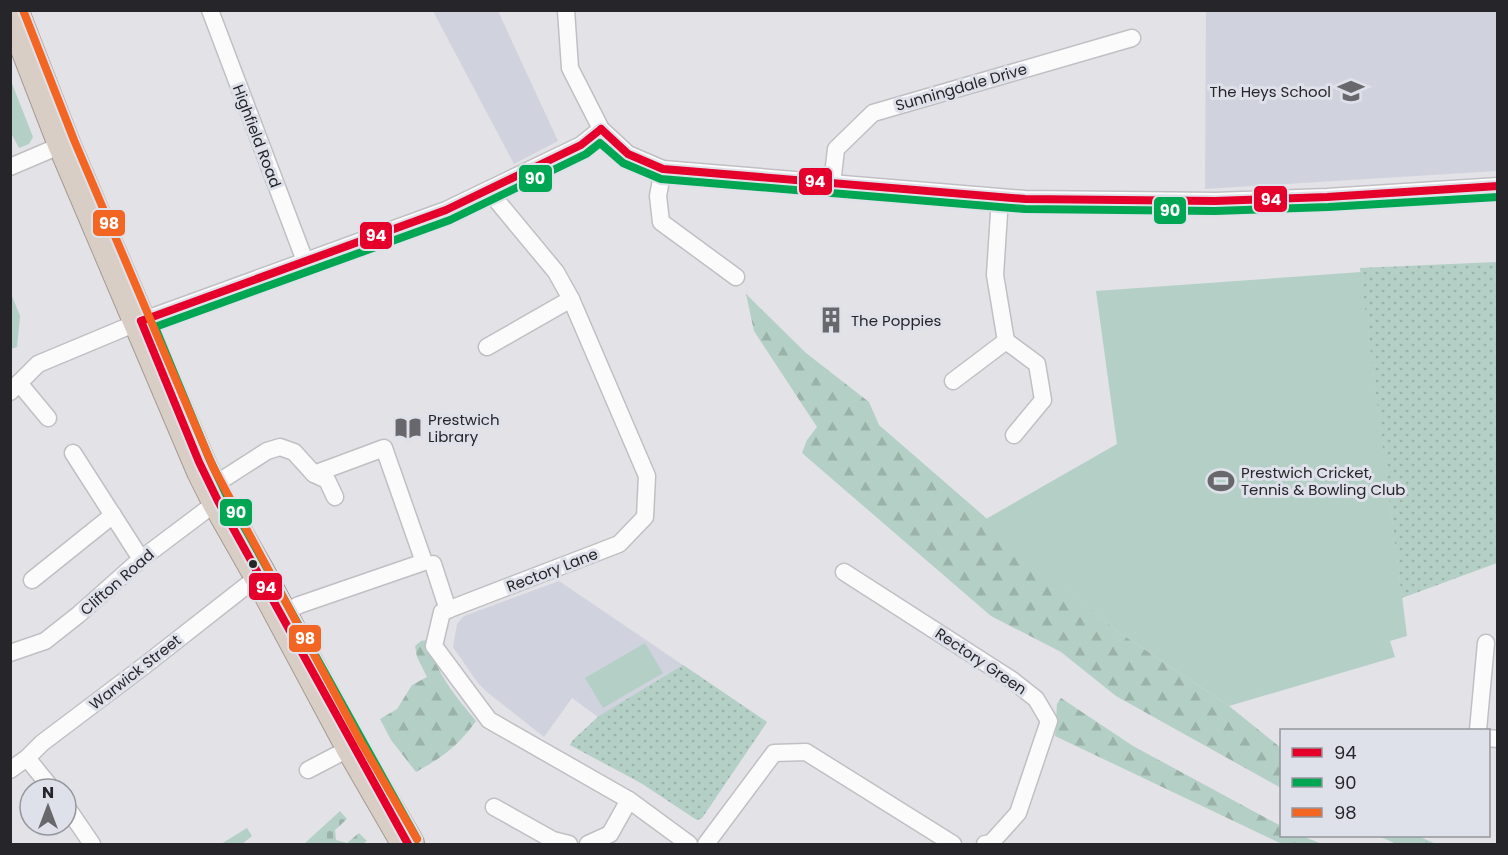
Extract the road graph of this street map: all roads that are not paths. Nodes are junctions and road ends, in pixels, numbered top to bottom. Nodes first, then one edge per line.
1 (12, 10) edge
2 (210, 10) edge
3 (566, 10) edge
4 (10, 17) edge
5 (1132, 38) dead end
6 (26, 50) junction
7 (601, 129) junction
8 (64, 144) junction
9 (10, 167) edge
10 (663, 169) junction
11 (832, 184) junction
12 (1497, 186) edge
13 (488, 190) junction
14 (1000, 198) junction
15 (305, 261) junction
16 (736, 277) dead end
17 (571, 299) junction
18 (141, 321) junction
19 (1006, 341) junction
20 (488, 347) dead end
21 (953, 381) dead end
22 (15, 387) edge
23 (48, 418) dead end
24 (1014, 435) dead end
25 (73, 453) dead end
26 (314, 474) junction
27 (214, 494) junction
28 (335, 497) dead end
29 (112, 515) junction
30 (141, 559) junction
31 (433, 564) dead end
32 (844, 572) dead end
33 (260, 574) junction
34 (32, 580) dead end
35 (448, 610) junction
36 (281, 614) junction
37 (1485, 644) dead end
38 (10, 653) edge
39 (1478, 729) edge
40 (352, 747) junction
41 (27, 758) junction
42 (10, 770) edge
43 (308, 770) dead end
44 (42, 777) edge
45 (629, 801) junction
46 (494, 807) dead end
47 (78, 824) edge
48 (612, 839) edge
49 (92, 844) edge
50 (408, 844) edge
51 (569, 844) edge
52 (588, 844) edge
53 (689, 844) edge
54 (706, 844) edge
55 (953, 844) edge
56 (985, 844) edge

1 - 6 highway
2 - 15 street, Highfield Road
3 - 7 street
4 - 6 highway
5 - 11 street, Sunningdale Drive
6 - 8 highway
7 - 10 street
7 - 13 street
8 - 9 street
8 - 18 highway
10 - 11 street
10 - 16 street
11 - 14 street
12 - 14 street
13 - 15 street
13 - 17 street, Rectory Lane
14 - 19 street
15 - 18 street
17 - 20 street
17 - 35 street, Rectory Lane
18 - 22 street
18 - 27 highway
19 - 21 street
19 - 24 street
22 - 23 street
25 - 29 street
26 - 27 street, Clifton Road
26 - 28 street, Clifton Road
26 - 36 street
27 - 30 street, Clifton Road
27 - 33 highway
29 - 30 street
29 - 34 street
30 - 38 street, Clifton Road
31 - 35 street
32 - 56 street, Rectory Green
33 - 36 highway
33 - 41 street, Warwick Street
35 - 45 street
36 - 40 highway
37 - 39 street
40 - 43 street
40 - 50 highway
41 - 42 street, Warwick Street
41 - 44 street
45 - 48 street
45 - 53 street
46 - 51 street
47 - 49 street
48 - 52 street
54 - 55 street

